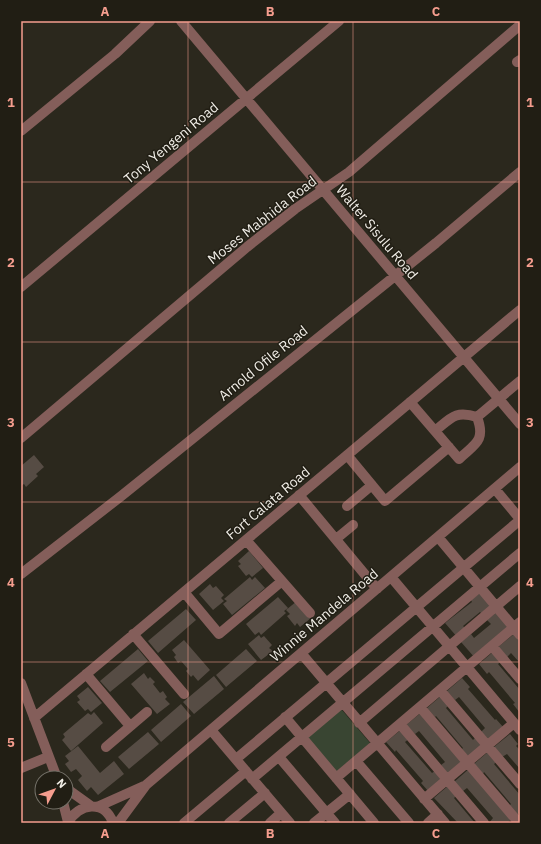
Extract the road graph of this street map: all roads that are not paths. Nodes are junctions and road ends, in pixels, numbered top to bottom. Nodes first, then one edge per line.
1 (150, 21) edge
2 (181, 21) edge
3 (339, 21) edge
4 (520, 25) edge
5 (246, 98) junction
6 (21, 131) edge
7 (520, 172) edge
8 (323, 190) junction
9 (395, 275) junction
10 (21, 287) edge
11 (519, 314) edge
12 (464, 357) junction
13 (520, 381) edge
14 (499, 399) junction
15 (410, 402) junction
16 (477, 417) junction
17 (520, 424) edge
18 (435, 431) junction
19 (21, 438) edge
20 (449, 447) junction
21 (347, 455) junction
22 (520, 467) edge
23 (372, 485) junction
24 (495, 489) junction
25 (299, 495) junction
26 (347, 506) dead end
27 (520, 519) edge
28 (353, 525) dead end
29 (438, 537) junction
30 (336, 539) junction
31 (246, 540) junction
32 (520, 553) edge
33 (463, 568) junction
34 (21, 574) edge
35 (391, 577) junction
36 (282, 581) junction
37 (520, 586) edge
38 (480, 587) junction
39 (377, 589) junction
40 (184, 592) junction
41 (416, 607) junction
42 (496, 607) junction
43 (310, 613) dead end
44 (433, 627) junction
45 (518, 628) edge
46 (133, 634) junction
47 (449, 646) junction
48 (492, 646) junction
49 (301, 653) junction
50 (467, 667) junction
51 (86, 674) junction
52 (520, 679) edge
53 (21, 683) edge
54 (326, 683) junction
55 (440, 690) junction
56 (184, 694) dead end
57 (342, 702) junction
58 (420, 707) junction
59 (147, 712) dead end
60 (285, 717) junction
61 (34, 718) junction
62 (360, 723) junction
63 (400, 724) junction
64 (130, 726) junction
65 (517, 726) edge
66 (211, 730) junction
67 (302, 737) junction
68 (377, 743) junction
69 (487, 745) junction
70 (106, 747) dead end
71 (48, 757) junction
72 (279, 757) junction
73 (236, 759) junction
74 (356, 761) junction
75 (467, 762) junction
76 (21, 768) edge
77 (54, 770) edge
78 (246, 771) junction
79 (336, 778) junction
80 (252, 779) junction
81 (447, 779) junction
82 (520, 784) edge
83 (146, 785) junction
84 (74, 793) edge
85 (265, 793) junction
86 (350, 794) junction
87 (424, 799) junction
88 (94, 807) junction
89 (65, 810) edge
90 (281, 813) junction
91 (326, 813) junction
92 (438, 814) junction
93 (517, 821) edge
94 (68, 823) edge
95 (113, 823) edge
96 (118, 823) edge
97 (184, 823) edge
98 (229, 823) edge
99 (270, 823) edge
100 (290, 823) edge
101 (314, 823) edge
102 (335, 823) edge
103 (374, 823) edge
104 (409, 823) edge
105 (428, 823) edge
106 (445, 823) edge
107 (484, 823) edge

1 - 6 street
2 - 5 street, Walter Sisulu Road
3 - 5 street, Tony Yengeni Road
4 - 8 street, Moses Mabhida Road
5 - 8 street, Walter Sisulu Road
5 - 10 street, Tony Yengeni Road
7 - 9 street, Arnold Ofile Road
8 - 9 street, Walter Sisulu Road
8 - 19 street, Moses Mabhida Road
9 - 12 street, Walter Sisulu Road
9 - 34 street, Arnold Ofile Road
11 - 12 street, Fort Calata Road
12 - 14 street, Walter Sisulu Road
12 - 15 street, Fort Calata Road
13 - 14 street
14 - 16 street
14 - 17 street, Walter Sisulu Road
15 - 18 street
15 - 21 street, Fort Calata Road
16 - 18 street
16 - 20 street
18 - 20 street
20 - 23 street
21 - 23 street
21 - 25 street, Fort Calata Road
22 - 24 street, Winnie Mandela Road
23 - 26 street
24 - 27 street
24 - 29 street, Winnie Mandela Road
25 - 30 street
25 - 31 street, Fort Calata Road
27 - 33 street
28 - 30 street
29 - 33 street
29 - 35 street, Winnie Mandela Road
30 - 39 street
31 - 36 street
31 - 40 street, Fort Calata Road
32 - 38 street
33 - 38 street
33 - 41 street
35 - 39 street, Winnie Mandela Road
35 - 41 street
36 - 40 street
36 - 43 street
37 - 42 street
38 - 42 street
38 - 44 street
39 - 49 street, Winnie Mandela Road
40 - 46 street, Fort Calata Road
41 - 44 street
41 - 54 street
42 - 45 street
42 - 47 street
44 - 47 street
44 - 57 street
45 - 48 street
46 - 51 street, Fort Calata Road
46 - 56 street
47 - 50 street
47 - 62 street
48 - 50 street
48 - 52 street
49 - 54 street
49 - 66 street, Winnie Mandela Road
50 - 55 street
50 - 65 street
51 - 61 street, Fort Calata Road
51 - 64 street
53 - 61 street
54 - 57 street
54 - 60 street
55 - 58 street
55 - 69 street
57 - 62 street
57 - 67 street
58 - 63 street
58 - 75 street
59 - 64 street
60 - 67 street
60 - 73 street
61 - 71 street
62 - 68 street
63 - 68 street
63 - 81 street
64 - 70 street
65 - 69 street
66 - 73 street
66 - 83 street, Winnie Mandela Road
67 - 72 street
67 - 79 street
68 - 74 street
68 - 87 street
69 - 75 street
69 - 82 street
71 - 76 street
71 - 77 street
72 - 80 street
72 - 91 street
73 - 78 street
74 - 79 street
74 - 104 street
75 - 81 street
75 - 93 street
78 - 80 street
78 - 97 street
79 - 86 street
80 - 85 street
81 - 87 street
81 - 107 street
83 - 88 street, Winnie Mandela Road
83 - 96 street, Winnie Mandela Road
84 - 88 street
85 - 90 street
85 - 98 street
86 - 91 street
86 - 103 street
87 - 92 street
88 - 94 street, Winnie Mandela Road
88 - 95 street
89 - 94 street
90 - 99 street
90 - 100 street
91 - 101 street
91 - 102 street
92 - 105 street
92 - 106 street

